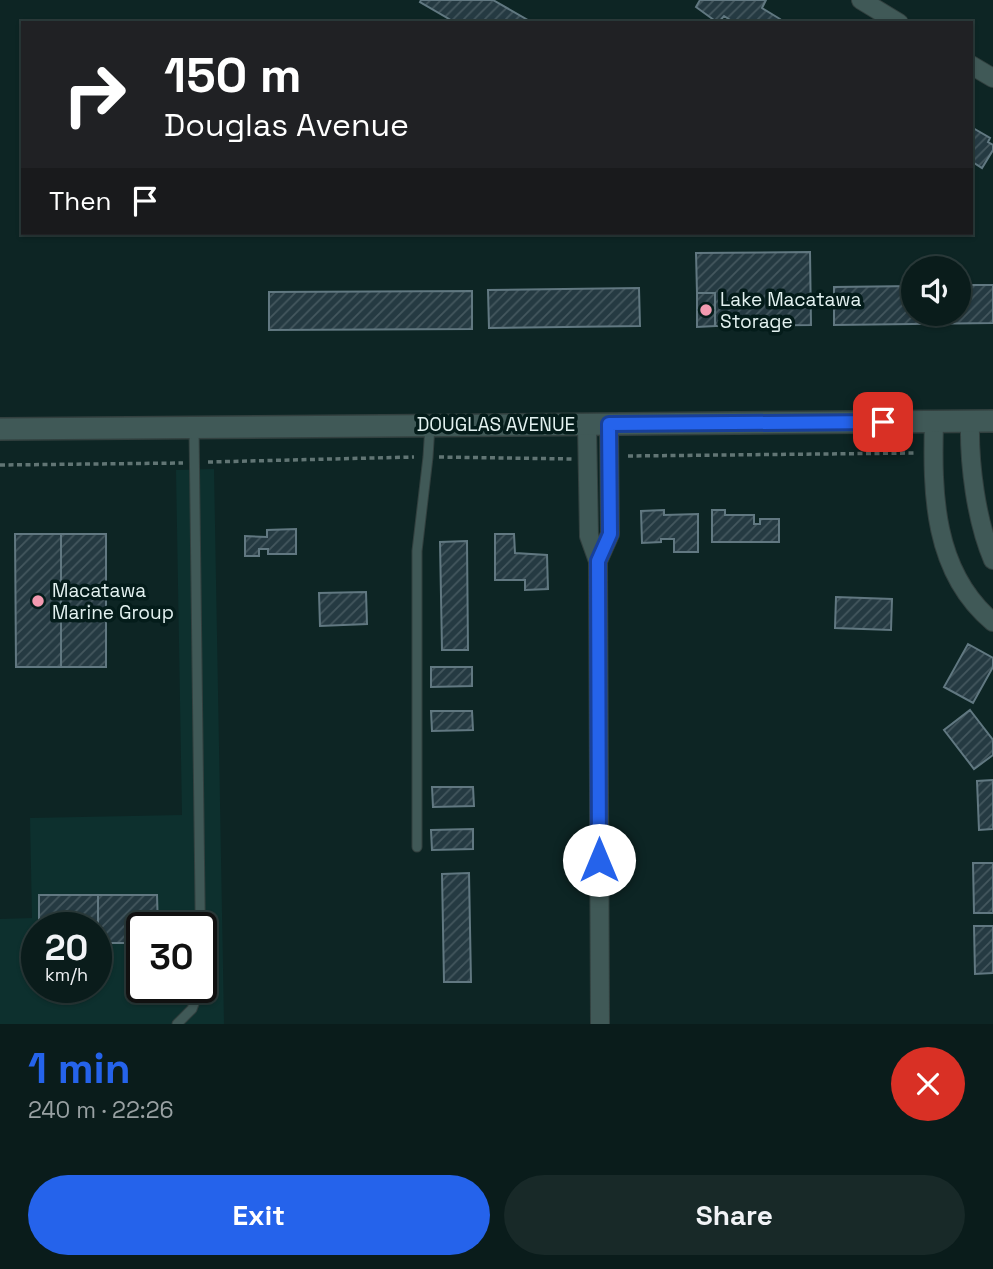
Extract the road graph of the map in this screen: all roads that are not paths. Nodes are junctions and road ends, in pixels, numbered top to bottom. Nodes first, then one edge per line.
1 (860, 0) edge
2 (896, 21) edge
3 (973, 66) edge
4 (993, 78) edge
5 (970, 421) junction
6 (993, 421) edge
7 (934, 422) junction
8 (430, 424) junction
9 (587, 424) junction
10 (609, 424) junction
11 (194, 426) junction
12 (0, 429) edge
13 (993, 560) edge
14 (598, 561) junction
15 (993, 621) edge
16 (417, 847) dead end
17 (200, 912) edge
18 (194, 1003) edge
19 (177, 1024) edge
20 (600, 1024) edge

1 - 2 street
3 - 4 street
5 - 6 street, DOUGLAS AVENUE
5 - 7 street, DOUGLAS AVENUE
5 - 13 street
7 - 10 street, DOUGLAS AVENUE
7 - 15 street
8 - 9 street, DOUGLAS AVENUE
8 - 11 street, DOUGLAS AVENUE
8 - 16 lane
9 - 10 street, DOUGLAS AVENUE
9 - 14 street
10 - 14 street
11 - 12 street, DOUGLAS AVENUE
11 - 17 lane
14 - 20 street
18 - 19 lane

